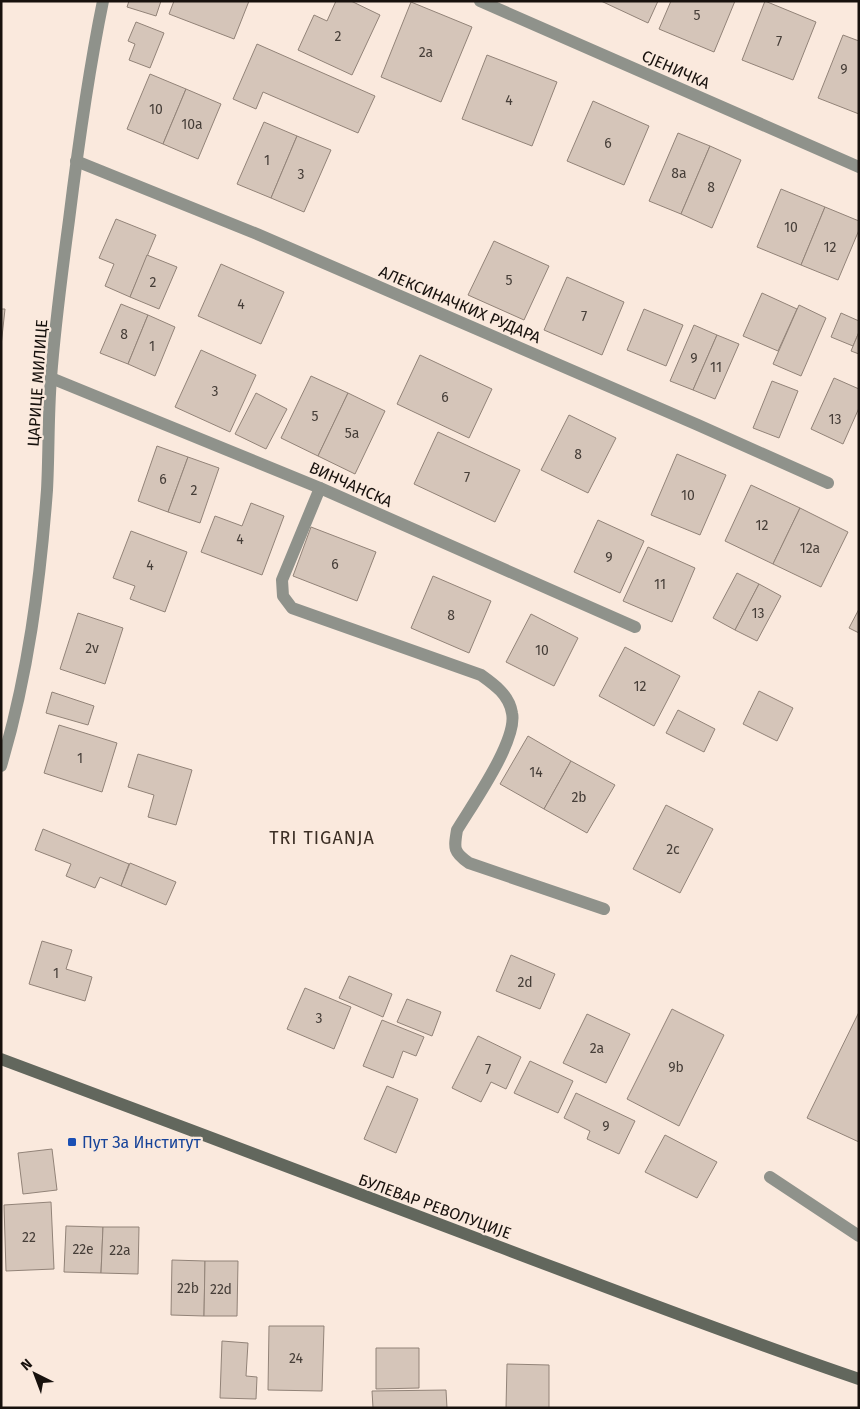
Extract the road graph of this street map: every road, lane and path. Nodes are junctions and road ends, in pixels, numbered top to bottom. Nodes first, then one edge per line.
1 (103, 1) edge
2 (480, 1) edge
3 (76, 161) junction
4 (859, 167) edge
5 (51, 378) junction
6 (828, 483) dead end
7 (320, 488) junction
8 (635, 627) dead end
9 (2, 762) edge
10 (604, 909) dead end
11 (1, 1059) edge
12 (770, 1177) dead end
13 (859, 1236) edge
14 (859, 1379) edge

1 - 3 street, ЦАРИЦЕ МИЛИЦЕ
2 - 4 street, СЈЕНИЧКА
3 - 5 street, ЦАРИЦЕ МИЛИЦЕ
3 - 6 street, АЛЕКСИНАЧКИХ РУДАРА
5 - 7 street, ВИНЧАНСКА
5 - 9 street, ЦАРИЦЕ МИЛИЦЕ
7 - 8 street, ВИНЧАНСКА
7 - 10 street
11 - 14 main road, БУЛЕВАР РЕВОЛУЦИЈЕ
12 - 13 street

